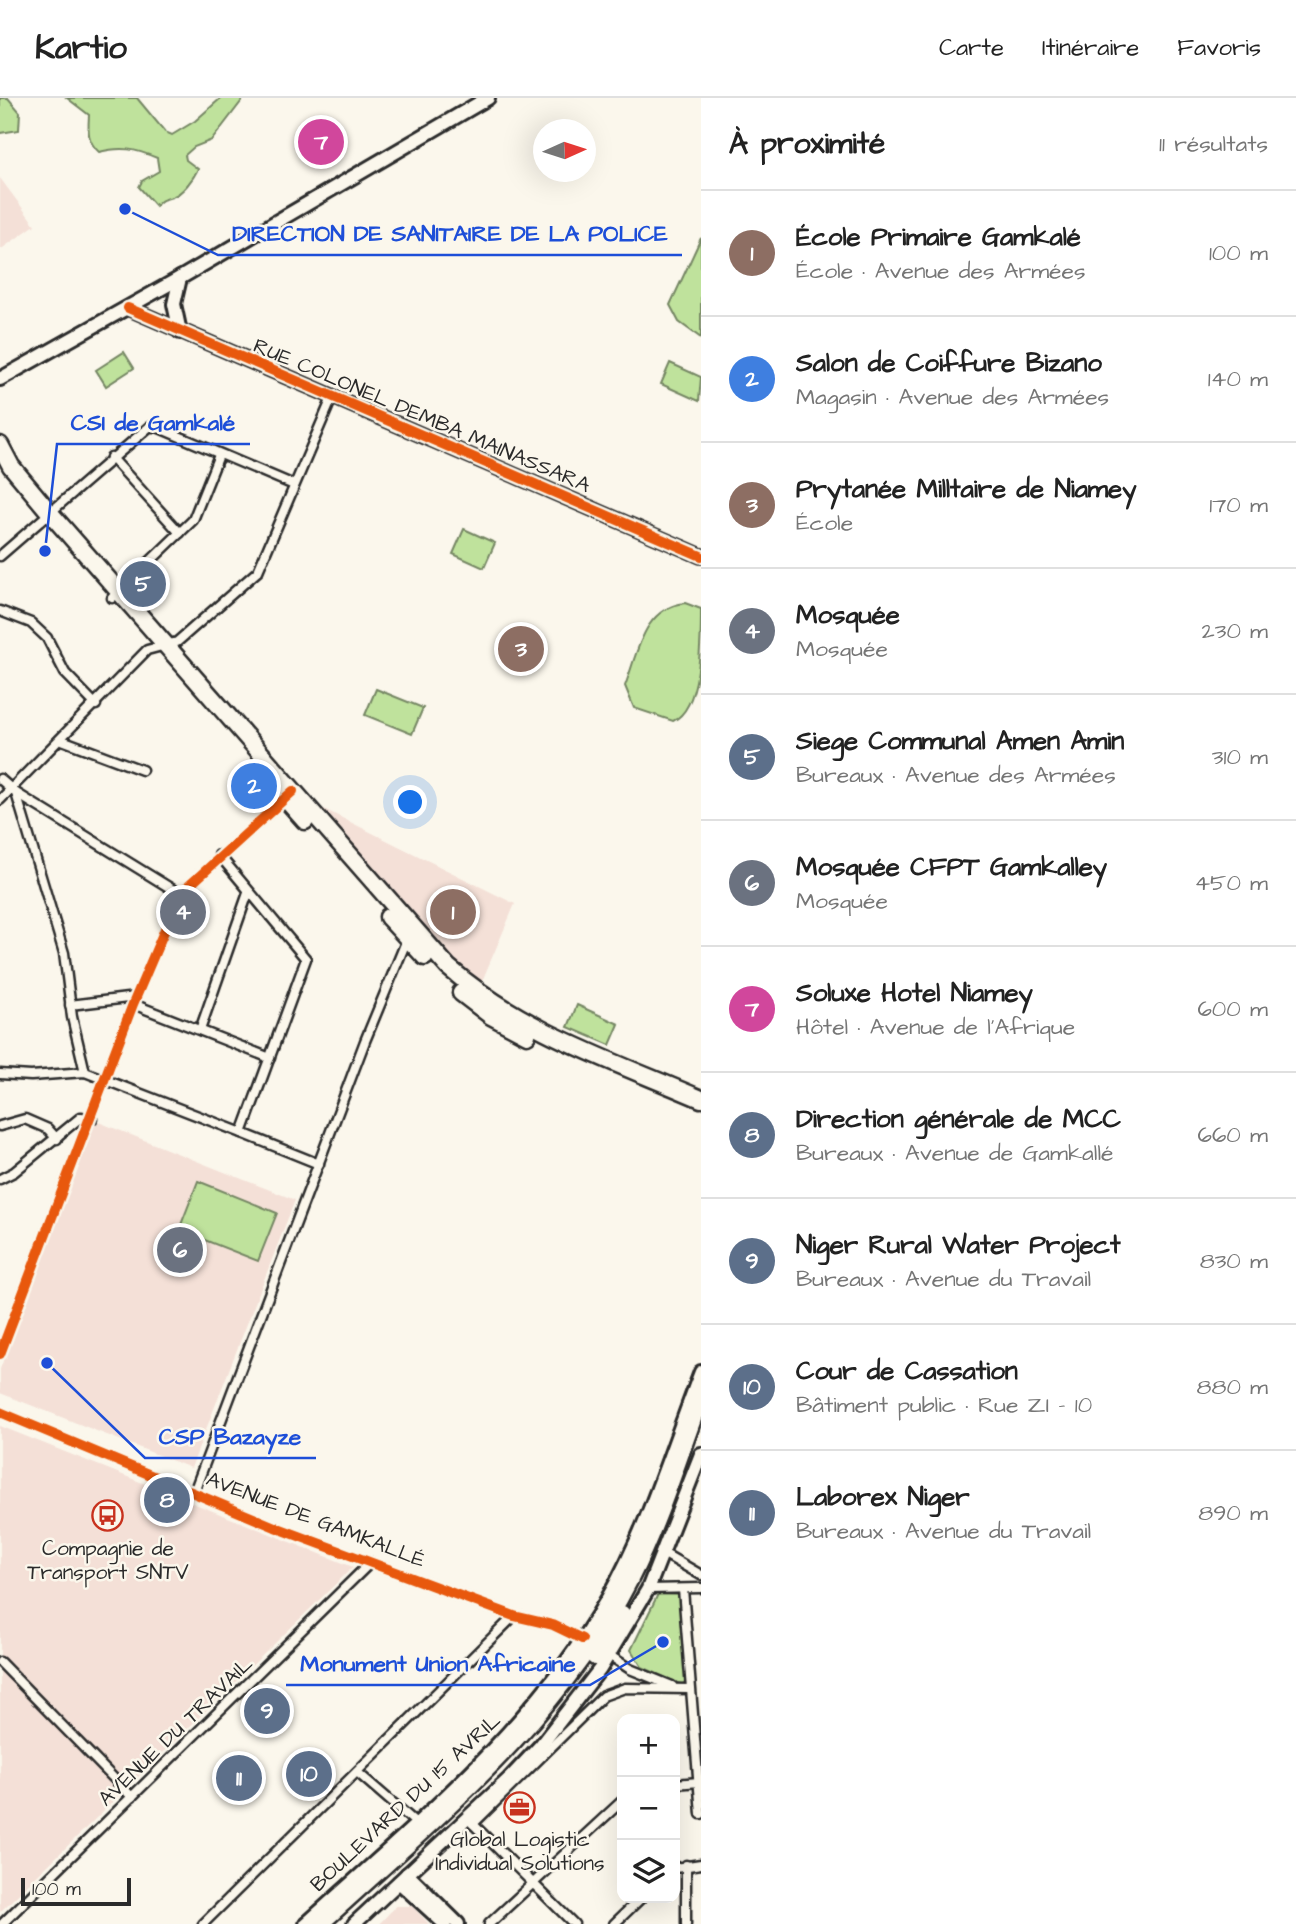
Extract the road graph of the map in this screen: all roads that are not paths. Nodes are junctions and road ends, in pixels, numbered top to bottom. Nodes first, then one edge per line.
1 (488, 98) edge
2 (180, 278) junction
3 (155, 293) junction
4 (128, 308) junction
5 (162, 323) junction
6 (180, 332) junction
7 (0, 379) edge
8 (332, 398) junction
9 (0, 445) edge
10 (219, 455) junction
11 (111, 457) junction
12 (4, 468) edge
13 (294, 485) junction
14 (47, 518) junction
15 (180, 533) junction
16 (0, 556) edge
17 (701, 556) edge
18 (115, 595) junction
19 (0, 611) edge
20 (161, 647) junction
21 (96, 705) junction
22 (62, 740) junction
23 (142, 771) dead end
24 (0, 779) edge
25 (14, 791) junction
26 (289, 795) junction
27 (0, 800) edge
28 (219, 855) junction
29 (248, 892) junction
30 (180, 894) junction
31 (410, 934) junction
32 (135, 1001) junction
33 (70, 1005) junction
34 (200, 1030) junction
35 (270, 1058) junction
36 (85, 1072) junction
37 (0, 1074) edge
38 (105, 1081) junction
39 (701, 1099) edge
40 (701, 1110) edge
41 (92, 1119) junction
42 (0, 1126) edge
43 (242, 1133) junction
44 (57, 1139) junction
45 (319, 1164) junction
46 (0, 1179) edge
47 (0, 1354) edge
48 (701, 1372) edge
49 (701, 1397) edge
50 (0, 1412) edge
51 (701, 1425) edge
52 (701, 1454) edge
53 (194, 1492) junction
54 (663, 1553) junction
55 (371, 1562) junction
56 (701, 1575) edge
57 (701, 1588) edge
58 (648, 1589) junction
59 (683, 1589) junction
60 (514, 1616) junction
61 (582, 1639) junction
62 (610, 1655) junction
63 (0, 1662) edge
64 (689, 1689) junction
65 (357, 1772) junction
66 (699, 1782) junction
67 (680, 1784) edge
68 (132, 1797) junction
69 (617, 1806) edge
70 (701, 1814) edge
71 (470, 1821) junction
72 (416, 1823) junction
73 (425, 1857) junction
74 (701, 1864) edge
75 (680, 1866) edge
76 (685, 1866) junction
77 (403, 1878) junction
78 (533, 1882) junction
79 (423, 1894) junction
80 (381, 1898) junction
81 (636, 1903) edge
82 (433, 1905) junction
83 (2, 1924) edge
84 (203, 1924) edge
85 (306, 1924) edge
86 (320, 1924) edge
87 (335, 1924) edge
88 (354, 1924) edge
89 (445, 1924) edge
90 (458, 1924) edge
91 (489, 1924) edge
92 (574, 1924) edge
93 (614, 1924) edge
94 (686, 1924) edge

1 - 2 main road
2 - 3 main road
2 - 6 main road
3 - 4 main road
3 - 5 main road
4 - 5 main road, RUE COLONEL DEMBA MAINASSARA
4 - 7 main road
5 - 6 main road, RUE COLONEL DEMBA MAINASSARA
6 - 8 main road, RUE COLONEL DEMBA MAINASSARA
8 - 13 street
8 - 17 main road, RUE COLONEL DEMBA MAINASSARA
9 - 12 highway
10 - 11 street
10 - 13 street
10 - 15 street
11 - 14 street
11 - 15 street
12 - 14 highway
13 - 20 street
14 - 16 street
14 - 18 highway
15 - 18 street
18 - 20 highway
19 - 21 street
20 - 21 street
20 - 26 highway
21 - 22 street
22 - 23 street
22 - 25 street
24 - 25 street
25 - 27 street
25 - 30 street
25 - 33 street
26 - 28 street
26 - 31 highway
28 - 29 street
28 - 30 street
29 - 34 street
29 - 35 street
30 - 32 street
31 - 39 highway
31 - 40 highway
31 - 45 street
32 - 33 street
32 - 34 street
32 - 38 street
33 - 36 street
34 - 35 street
35 - 43 street
36 - 37 street
36 - 38 street
38 - 41 street
38 - 43 street
41 - 44 street
41 - 47 street
42 - 44 street
43 - 45 street
44 - 46 street
45 - 53 street
48 - 61 main road, BOULEVARD DU 15 AVRIL
49 - 86 highway, BOULEVARD DU 15 AVRIL
50 - 53 street, AVENUE DE GAMKALLÉ
51 - 87 highway, BOULEVARD DU 15 AVRIL
52 - 54 main road
53 - 55 street, AVENUE DE GAMKALLÉ
54 - 56 street
54 - 58 main road
55 - 60 street, AVENUE DE GAMKALLÉ
55 - 68 street, AVENUE DU TRAVAIL
57 - 59 street
58 - 59 street
58 - 62 main road
59 - 64 street
60 - 61 street, AVENUE DE GAMKALLÉ
60 - 65 street
61 - 72 main road, BOULEVARD DU 15 AVRIL
62 - 64 street
62 - 71 main road
63 - 68 street
64 - 66 street
64 - 71 street
65 - 72 street
65 - 84 street
66 - 67 street
66 - 70 street
68 - 83 street, AVENUE DU TRAVAIL
69 - 78 street
71 - 73 main road
71 - 78 street
72 - 85 main road, BOULEVARD DU 15 AVRIL
73 - 77 main road
73 - 79 main road
74 - 76 street
75 - 76 street
76 - 94 street
77 - 79 main road
77 - 80 main road
78 - 91 street
78 - 92 street
79 - 80 main road
79 - 82 main road
80 - 88 main road
81 - 93 street
82 - 89 main road
82 - 90 main road

